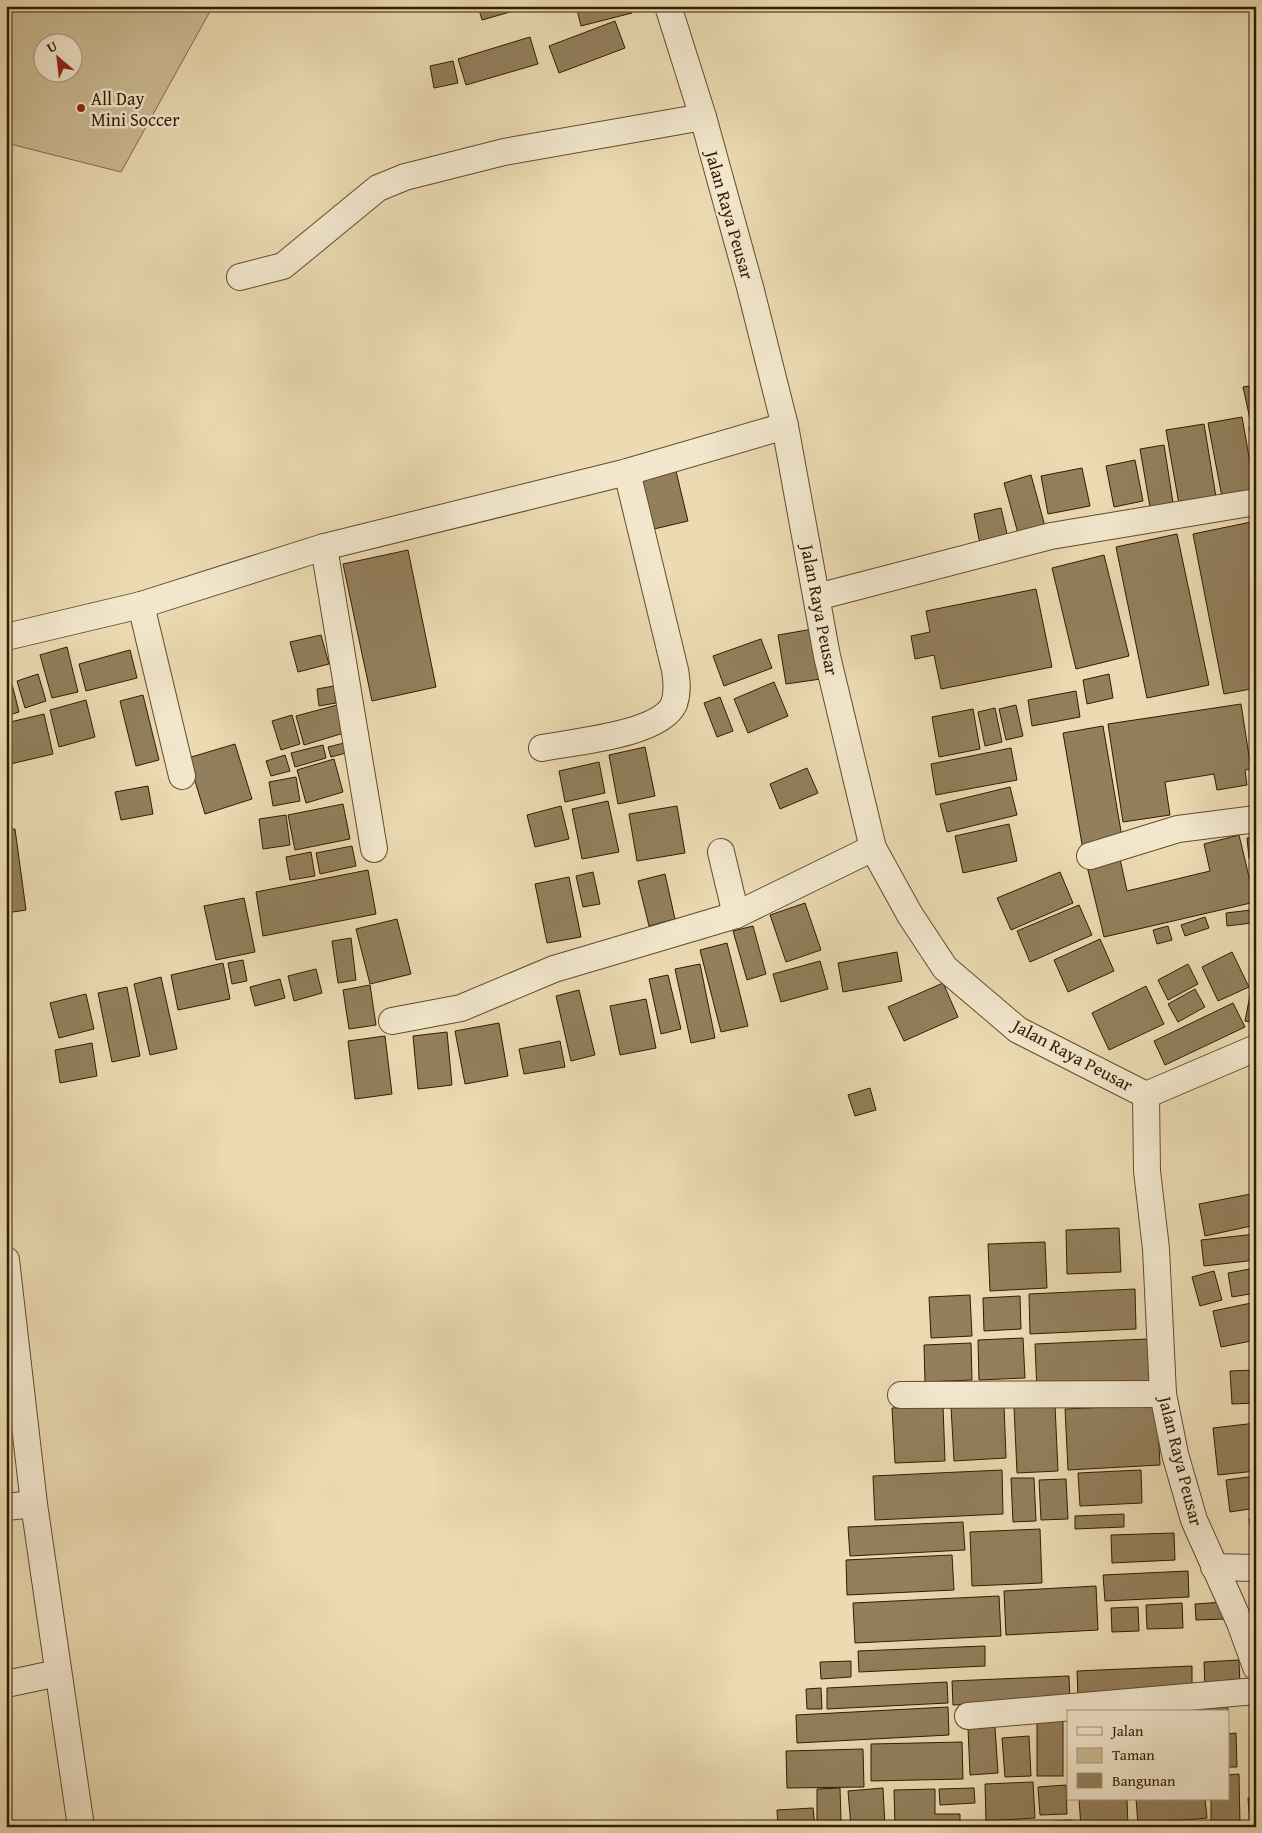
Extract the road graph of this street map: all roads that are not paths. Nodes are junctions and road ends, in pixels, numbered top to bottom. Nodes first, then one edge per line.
1 (668, 6) edge
2 (703, 117) junction
3 (240, 277) dead end
4 (785, 426) junction
5 (627, 472) junction
6 (1256, 502) edge
7 (324, 547) junction
8 (817, 597) junction
9 (141, 605) junction
10 (6, 637) edge
11 (542, 748) dead end
12 (182, 776) dead end
13 (1256, 819) edge
14 (873, 848) junction
15 (374, 849) dead end
16 (721, 852) dead end
17 (1090, 856) dead end
18 (736, 915) junction
19 (392, 1020) dead end
20 (1256, 1048) edge
21 (1146, 1094) junction
22 (7, 1268) edge
23 (1163, 1394) junction
24 (901, 1395) dead end
25 (34, 1504) junction
26 (6, 1507) edge
27 (1214, 1567) junction
28 (1256, 1568) edge
29 (1256, 1667) edge
30 (58, 1673) junction
31 (6, 1684) edge
32 (1256, 1692) edge
33 (968, 1716) dead end
34 (81, 1827) edge

1 - 2 street, Jalan Raya Peusar
2 - 3 street
2 - 4 street, Jalan Raya Peusar
4 - 5 street
4 - 8 street, Jalan Raya Peusar
5 - 7 street
5 - 11 street
6 - 8 street
7 - 9 street
7 - 15 street
8 - 14 street, Jalan Raya Peusar
9 - 10 street
9 - 12 street
13 - 17 street
14 - 18 street
14 - 21 street, Jalan Raya Peusar
16 - 18 street
18 - 19 street
20 - 21 street, Jalan Raya Peusar
21 - 23 street, Jalan Raya Peusar
22 - 25 street
23 - 24 street
23 - 27 street, Jalan Raya Peusar
25 - 26 street
25 - 30 street
27 - 28 street
27 - 29 street, Jalan Raya Peusar
30 - 31 street
30 - 34 street
32 - 33 street

